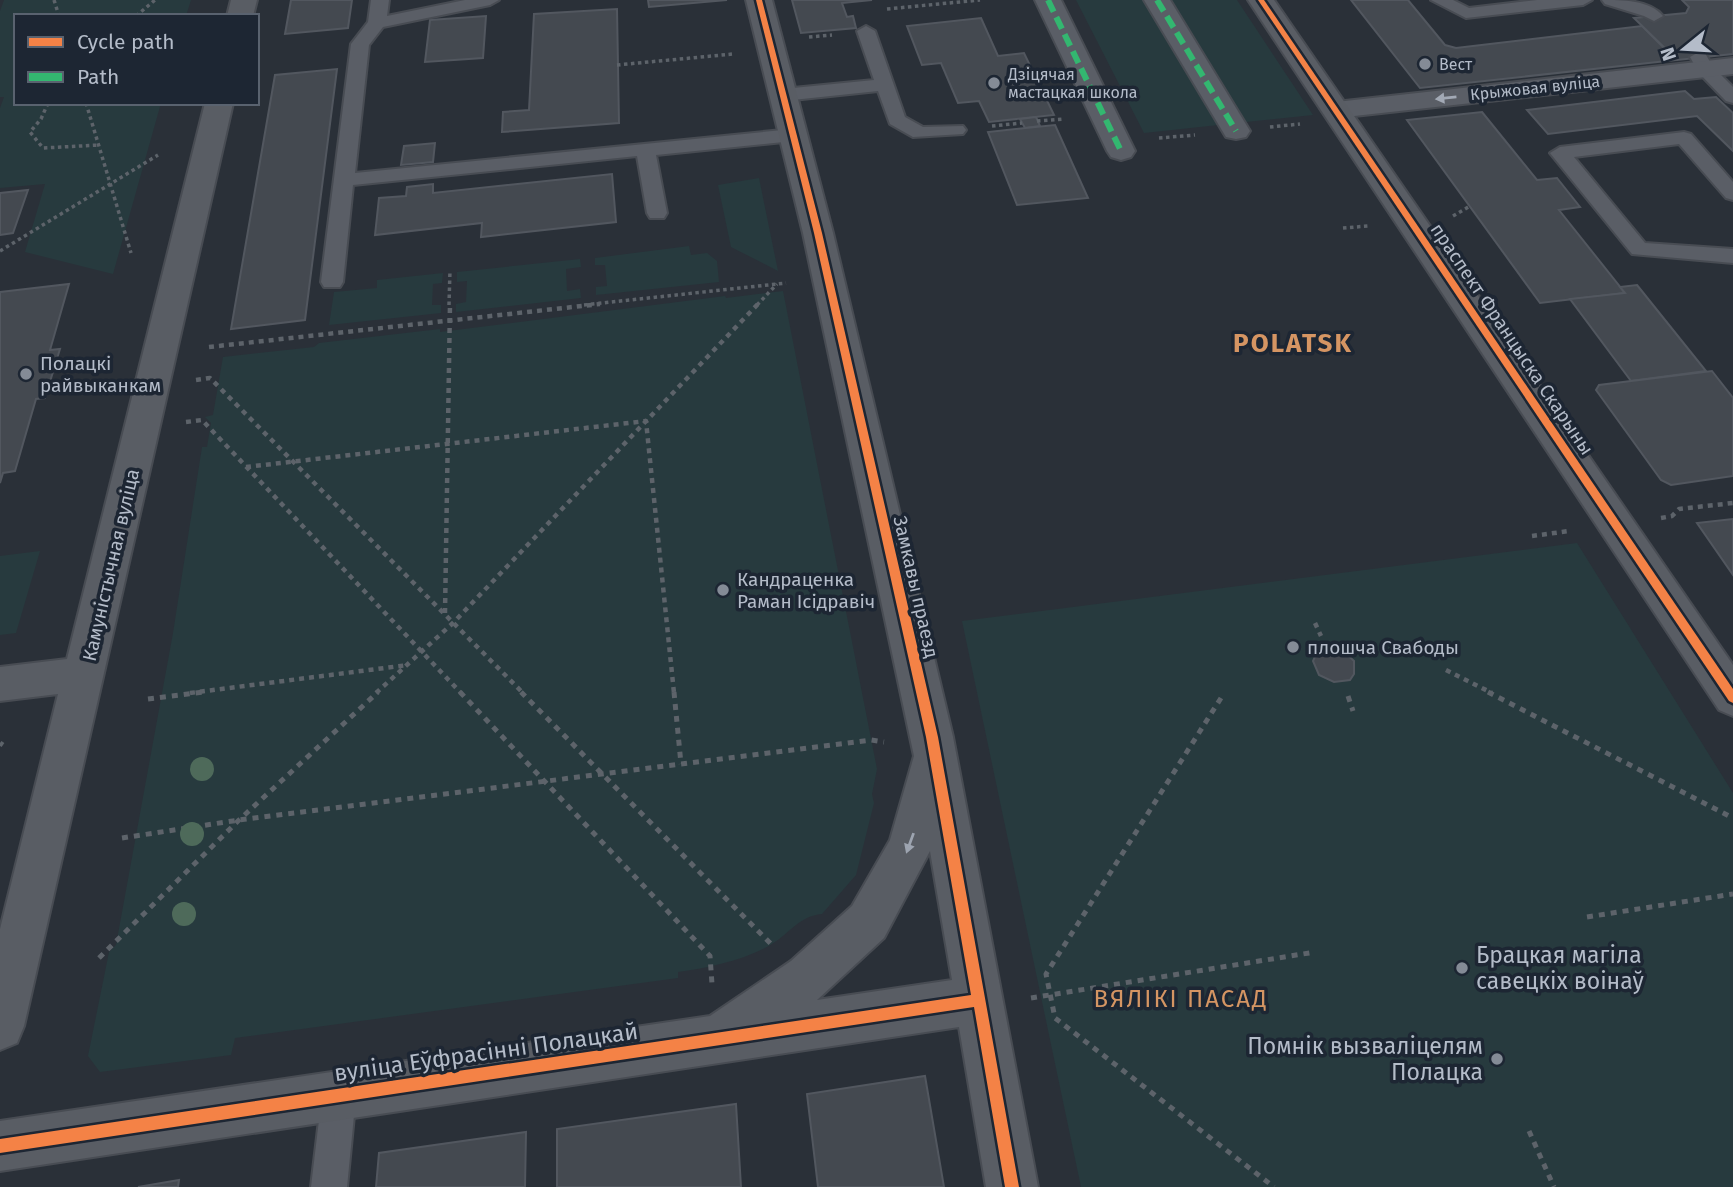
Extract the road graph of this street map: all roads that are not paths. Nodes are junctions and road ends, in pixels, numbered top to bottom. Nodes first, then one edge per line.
1 (380, 0) edge
2 (490, 0) edge
3 (759, 0) edge
4 (1048, 0) edge
5 (1157, 0) edge
6 (1261, 0) edge
7 (1440, 0) edge
8 (1583, 0) edge
9 (1611, 0) edge
10 (1654, 16) dead end
11 (377, 23) junction
12 (866, 32) dead end
13 (1702, 63) junction
14 (1733, 66) edge
15 (884, 85) junction
16 (783, 95) junction
17 (1733, 97) edge
18 (219, 105) edge
19 (1336, 110) junction
20 (956, 130) dead end
21 (1236, 131) dead end
22 (793, 135) junction
23 (646, 151) junction
24 (1121, 151) dead end
25 (344, 180) junction
26 (1733, 194) edge
27 (657, 213) dead end
28 (1733, 256) edge
29 (332, 282) dead end
30 (85, 674) junction
31 (0, 684) edge
32 (1733, 698) edge
33 (933, 745) junction
34 (979, 1000) junction
35 (0, 1026) edge
36 (718, 1039) junction
37 (339, 1095) junction
38 (0, 1146) edge
39 (329, 1187) edge
40 (1012, 1187) edge

1 - 11 lane
2 - 11 lane
3 - 16 street, Замкавы праезд
4 - 24 street
5 - 21 street
6 - 19 street, праспект Францыска Скарыны
7 - 8 lane
9 - 10 lane
11 - 25 lane
12 - 15 lane
13 - 14 street, Крыжовая вуліца
13 - 17 lane
13 -> 19 street, Крыжовая вуліца
15 - 16 lane
15 - 20 lane
16 - 22 street, Замкавы праезд
18 - 30 street, Камуністычная вуліца
19 - 32 street, праспект Францыска Скарыны
22 - 23 lane
22 - 33 street, Замкавы праезд
23 - 25 lane
23 - 27 lane
25 - 29 lane
26 - 28 lane
30 - 31 street
30 - 35 street, Камуністычная вуліца
33 - 34 street, Замкавы праезд
33 -> 36 street
34 - 36 street, вуліца Еўфрасінні Полацкай
34 - 40 street, Замкавы праезд
36 - 37 street, вуліца Еўфрасінні Полацкай
37 - 38 street, вуліца Еўфрасінні Полацкай
37 - 39 lane

